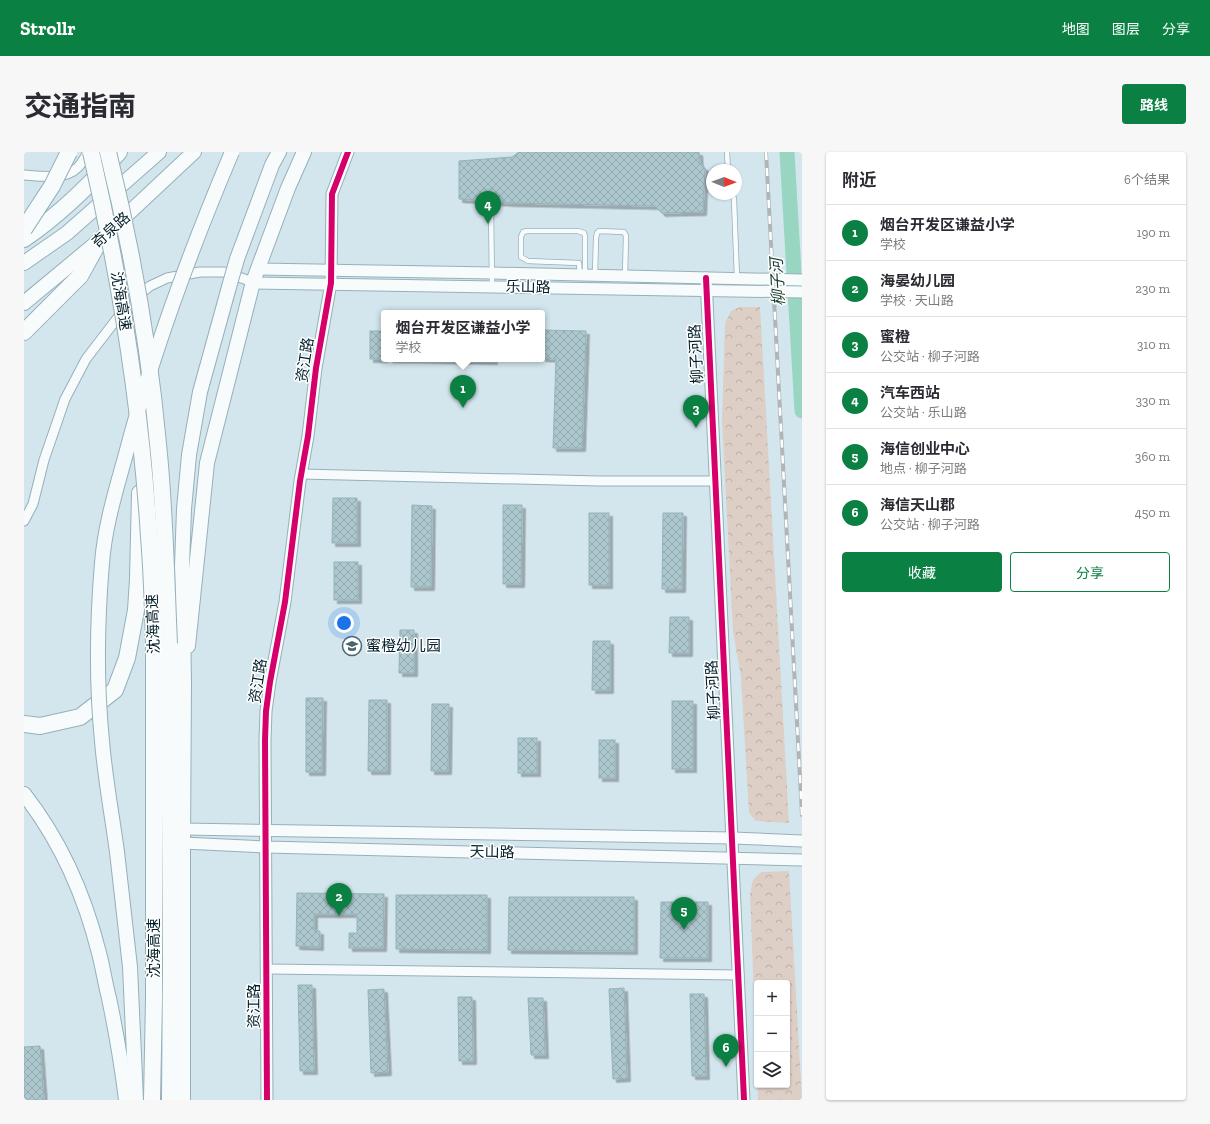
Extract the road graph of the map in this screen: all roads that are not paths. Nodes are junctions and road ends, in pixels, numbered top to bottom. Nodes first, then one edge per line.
1 (69, 152) edge
2 (89, 152) edge
3 (108, 152) edge
4 (119, 152) edge
5 (159, 152) edge
6 (194, 152) edge
7 (232, 152) edge
8 (279, 152) edge
9 (304, 152) edge
10 (348, 152) edge
11 (727, 152) edge
12 (728, 164) edge
13 (24, 175) edge
14 (734, 200) edge
15 (492, 206) dead end
16 (24, 229) edge
17 (24, 240) edge
18 (100, 240) junction
19 (24, 263) edge
20 (331, 270) junction
21 (492, 273) junction
22 (587, 275) junction
23 (625, 276) junction
24 (255, 278) junction
25 (706, 278) junction
26 (737, 279) junction
27 (802, 280) edge
28 (331, 283) junction
29 (492, 286) junction
30 (706, 290) junction
31 (802, 292) edge
32 (24, 303) edge
33 (24, 332) edge
34 (140, 445) junction
35 (301, 474) junction
36 (715, 482) junction
37 (24, 521) edge
38 (162, 643) junction
39 (184, 682) junction
40 (24, 724) edge
41 (24, 794) edge
42 (266, 830) junction
43 (183, 836) junction
44 (733, 838) junction
45 (798, 841) edge
46 (266, 847) junction
47 (734, 858) junction
48 (798, 860) edge
49 (266, 969) junction
50 (739, 975) junction
51 (126, 1100) edge
52 (136, 1100) edge
53 (152, 1100) edge
54 (170, 1100) edge
55 (183, 1100) edge
56 (267, 1100) edge
57 (744, 1100) edge

1 - 16 highway, bridge
2 - 13 street
2 - 34 highway, 沈海高速, bridge
3 - 38 highway, 沈海高速, bridge
4 - 17 highway
5 - 19 main road, 奇泉路
6 - 18 main road, 奇泉路
7 - 52 main road, bridge
8 - 39 main road, bridge
9 - 24 main road
10 - 20 street, 资江路
11 - 12 lane
14 - 26 lane
15 - 21 lane
18 - 32 main road, 奇泉路
18 - 33 highway
20 - 21 street, 乐山路
20 - 24 street, 乐山路
20 - 28 street, 资江路
21 - 22 street, 乐山路
21 - 29 lane
22 - 22 lane
22 - 23 street, 乐山路
22 - 23 lane
23 - 25 street, 乐山路
24 - 28 street, 乐山路
24 - 37 street
24 - 39 main road
25 - 26 street, 乐山路
25 - 30 street, 柳子河路
26 - 27 street, 乐山路
28 - 29 street, 乐山路
28 - 35 street, 资江路
29 - 30 street, 乐山路
30 - 31 street, 乐山路
30 - 36 street, 柳子河路
34 - 38 highway, 沈海高速, bridge
34 - 40 highway, bridge
35 - 36 street
35 - 42 street, 资江路
36 - 44 street, 柳子河路
38 - 53 highway, 沈海高速
38 - 54 highway, 沈海高速
39 - 43 main road
41 - 51 main road
42 - 43 street, 天山路
42 - 44 street, 天山路
42 - 46 street, 资江路
43 - 46 street, 天山路
43 - 55 main road
44 - 45 street, 天山路
44 - 47 street, 柳子河路
46 - 47 street, 天山路
46 - 49 street, 资江路
47 - 48 street, 天山路
47 - 50 street, 柳子河路
49 - 50 street
49 - 56 street, 资江路
50 - 57 street, 柳子河路

